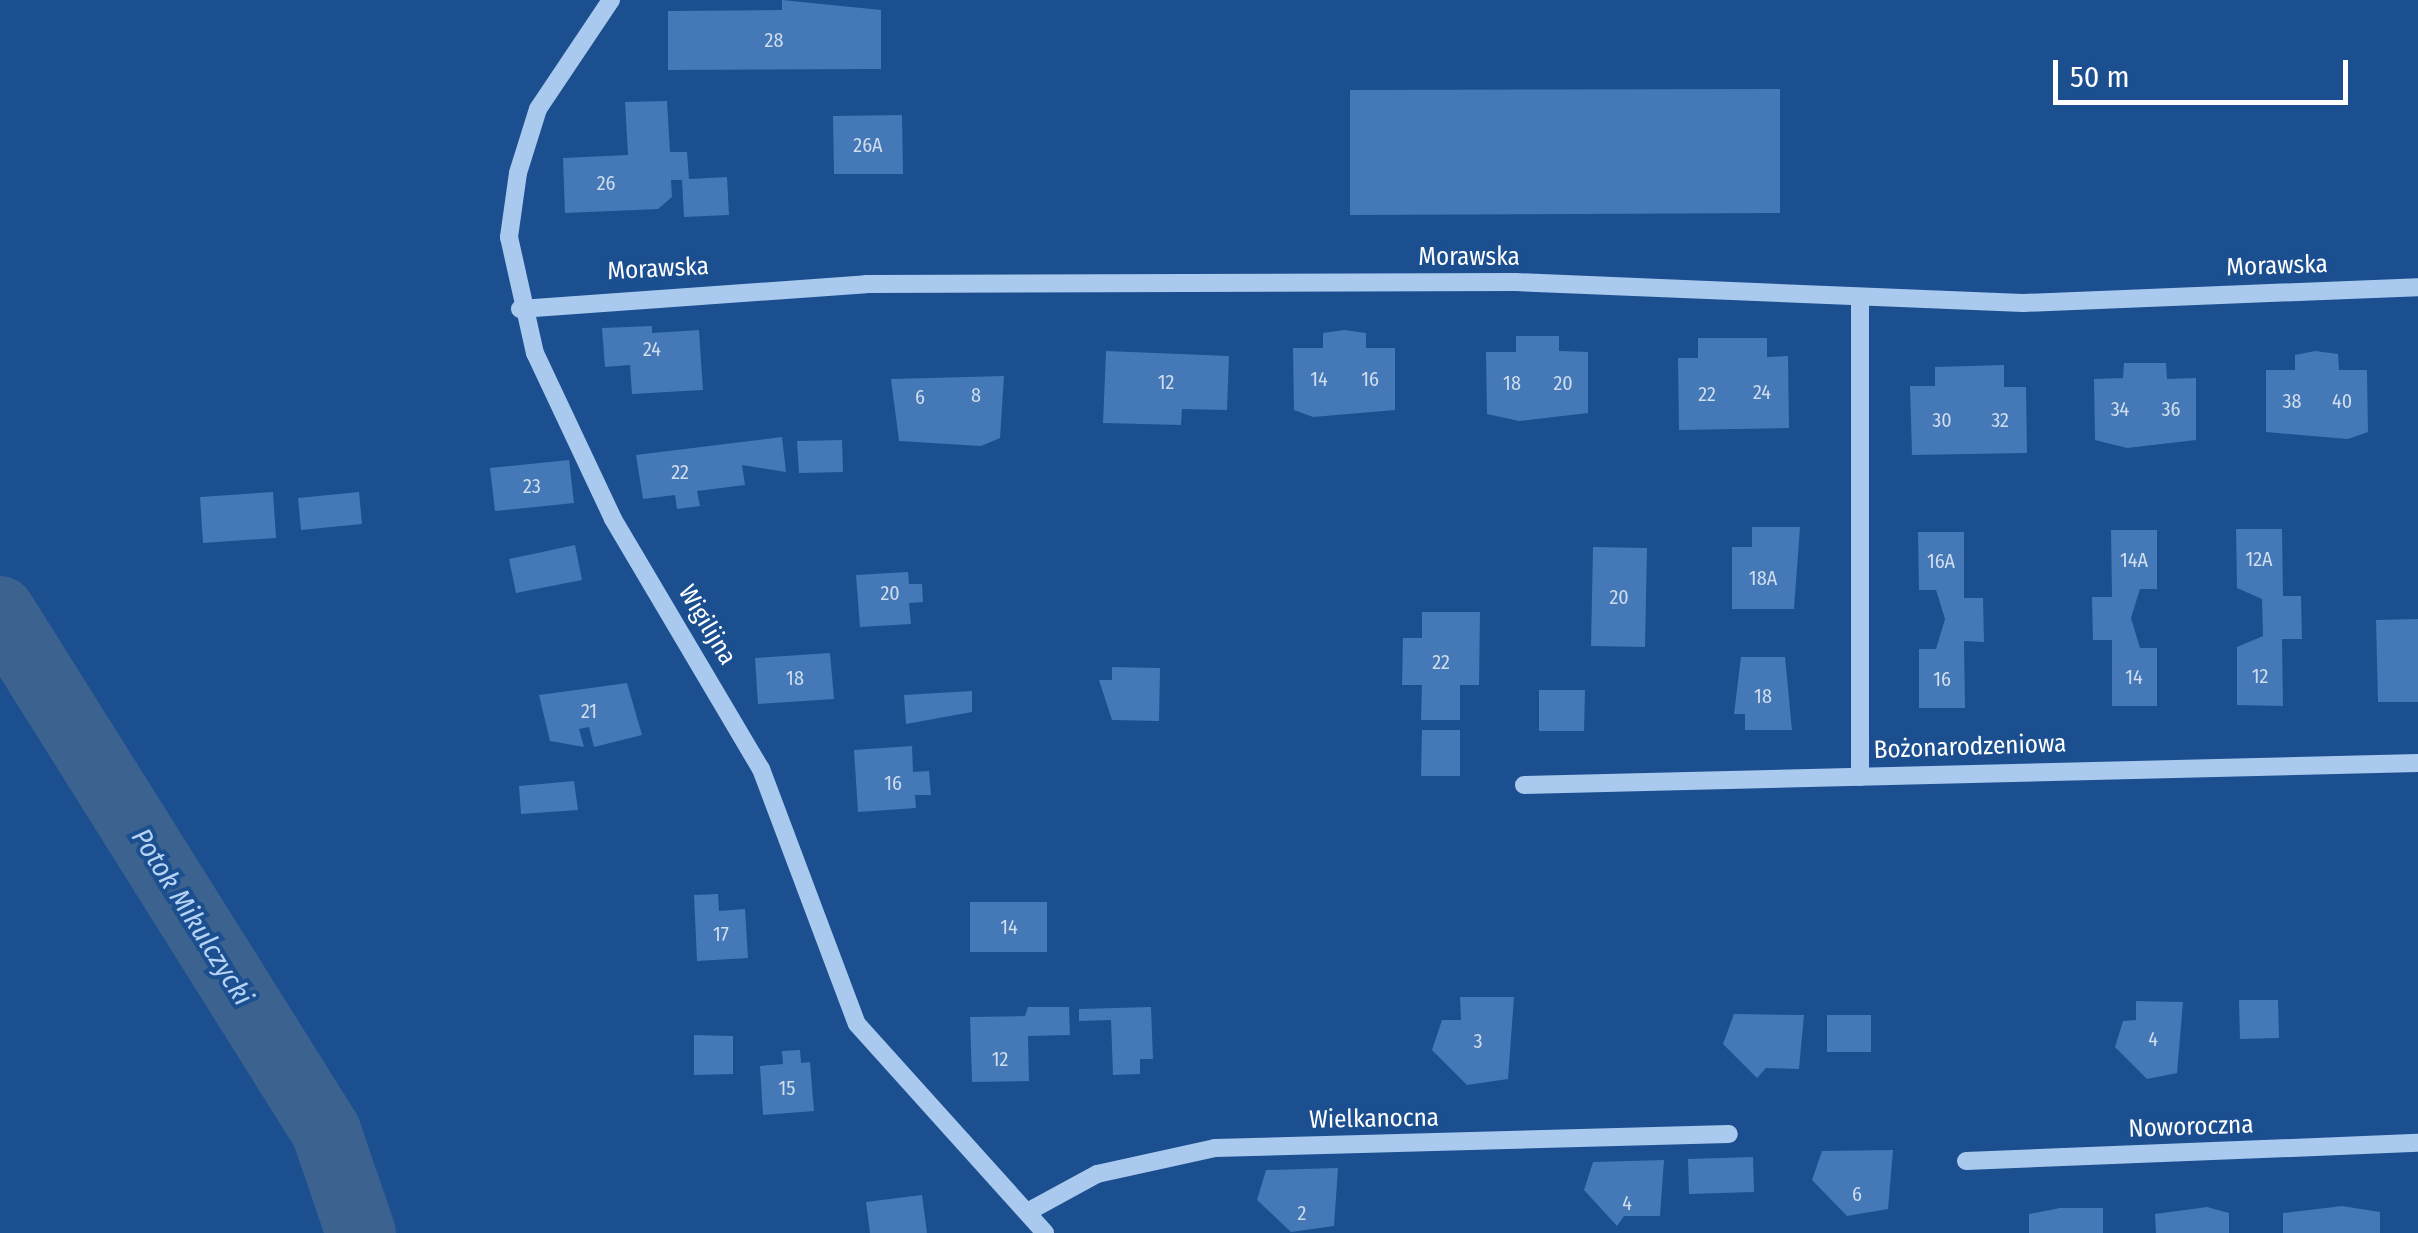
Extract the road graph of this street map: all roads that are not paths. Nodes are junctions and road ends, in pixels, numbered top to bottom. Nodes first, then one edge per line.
1 (611, 0) edge
2 (2418, 287) edge
3 (1860, 298) junction
4 (520, 309) junction
5 (2418, 763) edge
6 (1860, 777) junction
7 (1524, 785) dead end
8 (1730, 1134) dead end
9 (2418, 1143) edge
10 (1966, 1161) dead end
11 (1031, 1210) junction
12 (1045, 1233) edge

1 - 4 street, Wigilijna
2 - 3 street, Morawska
3 - 4 street, Morawska
3 - 6 street
4 - 11 street, Wigilijna
5 - 6 street, Bożonarodzeniowa
6 - 7 street, Bożonarodzeniowa
8 - 11 street, Wielkanocna
9 - 10 street, Noworoczna
11 - 12 street, Wigilijna

